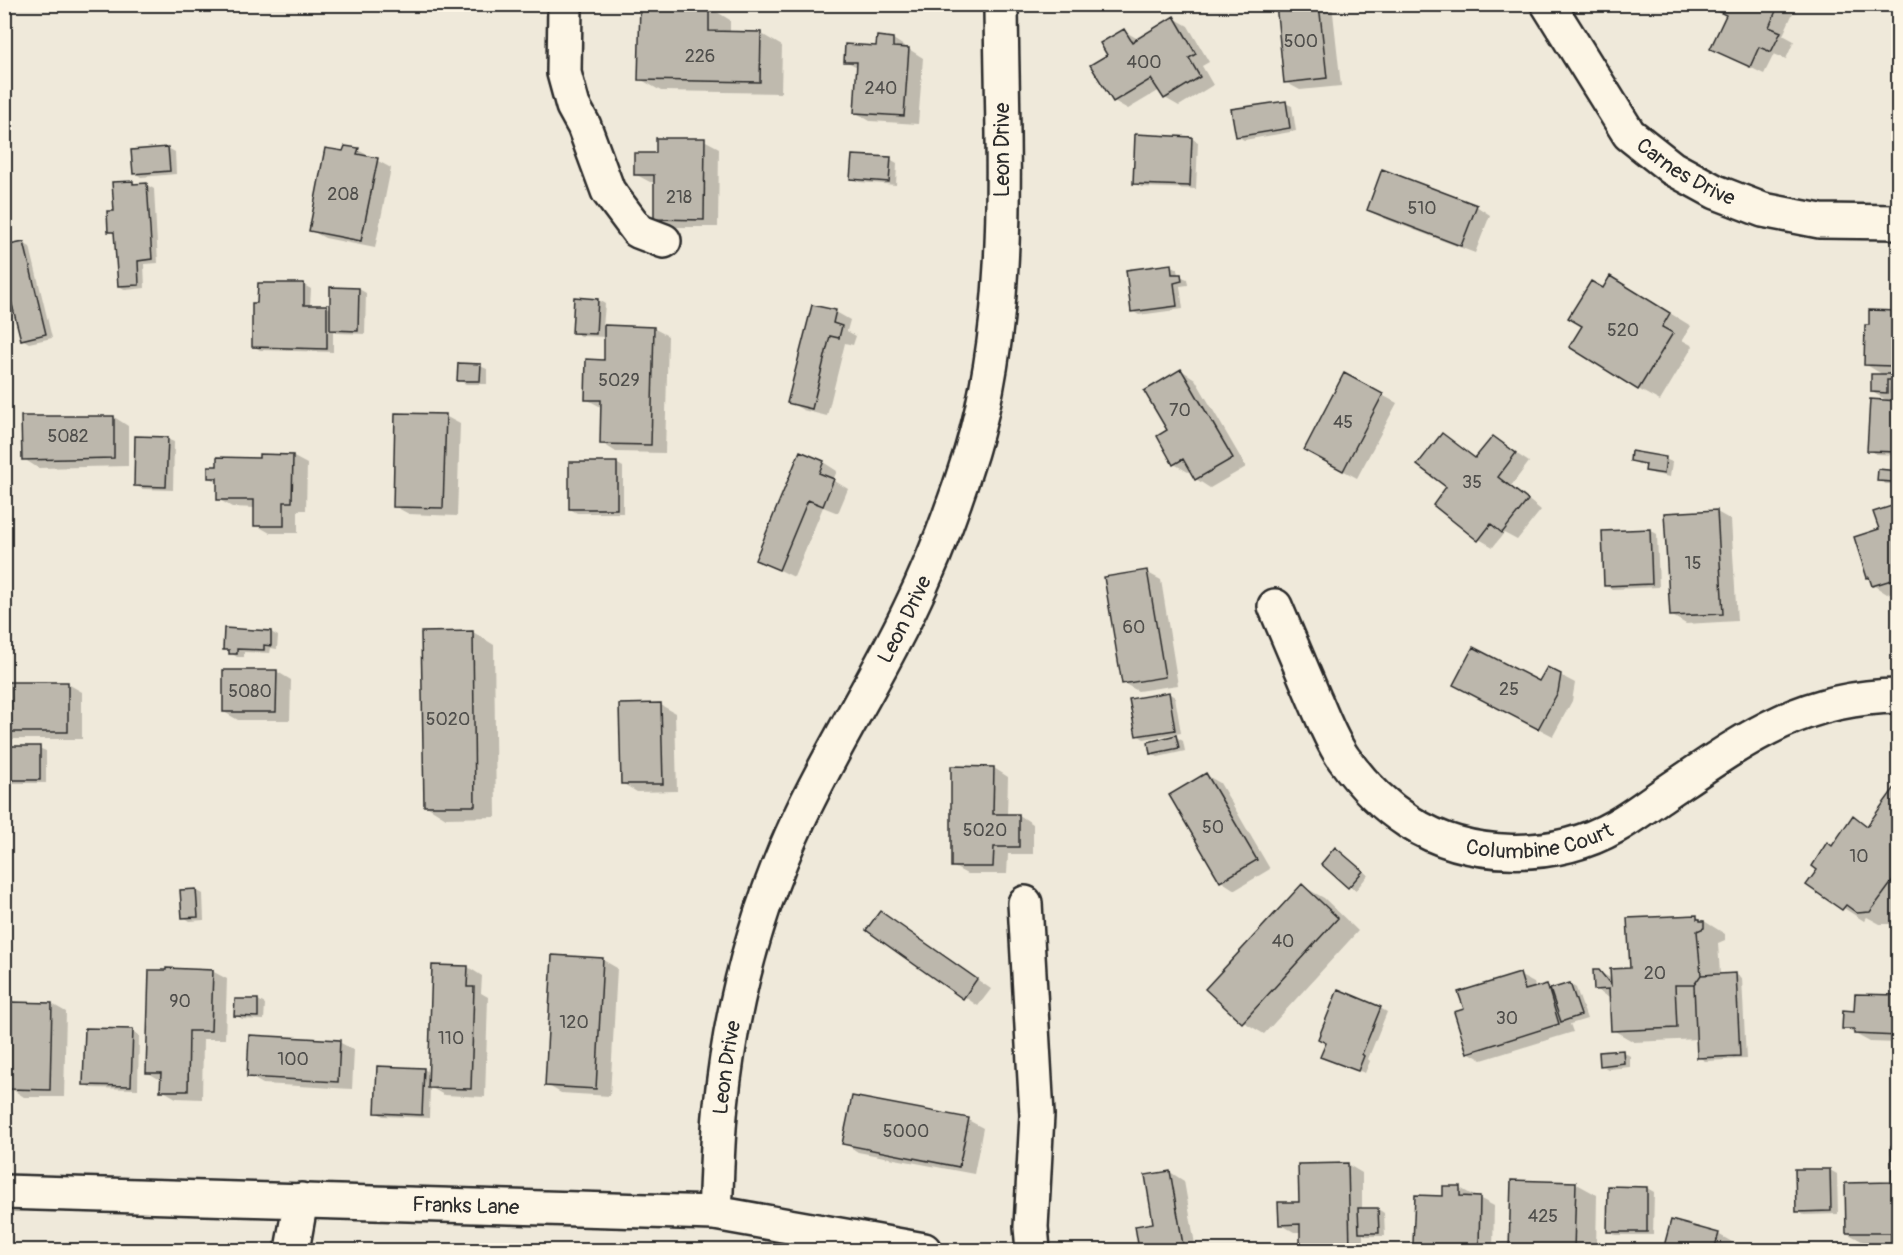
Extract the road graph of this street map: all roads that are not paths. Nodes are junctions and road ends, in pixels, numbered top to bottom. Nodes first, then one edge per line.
1 (565, 4) edge
2 (1001, 4) edge
3 (1548, 4) edge
4 (1899, 222) edge
5 (664, 241) dead end
6 (1275, 606) dead end
7 (1899, 696) edge
8 (1025, 903) dead end
9 (4, 1191) edge
10 (301, 1200) junction
11 (715, 1213) junction
12 (292, 1251) edge
13 (924, 1251) edge
14 (1033, 1251) edge

1 - 5 street
2 - 11 street, Leon Drive
3 - 4 street, Carnes Drive
6 - 7 street, Columbine Court
8 - 14 street
9 - 10 street, Franks Lane
10 - 11 street, Franks Lane
10 - 12 street
11 - 13 street, Franks Lane

